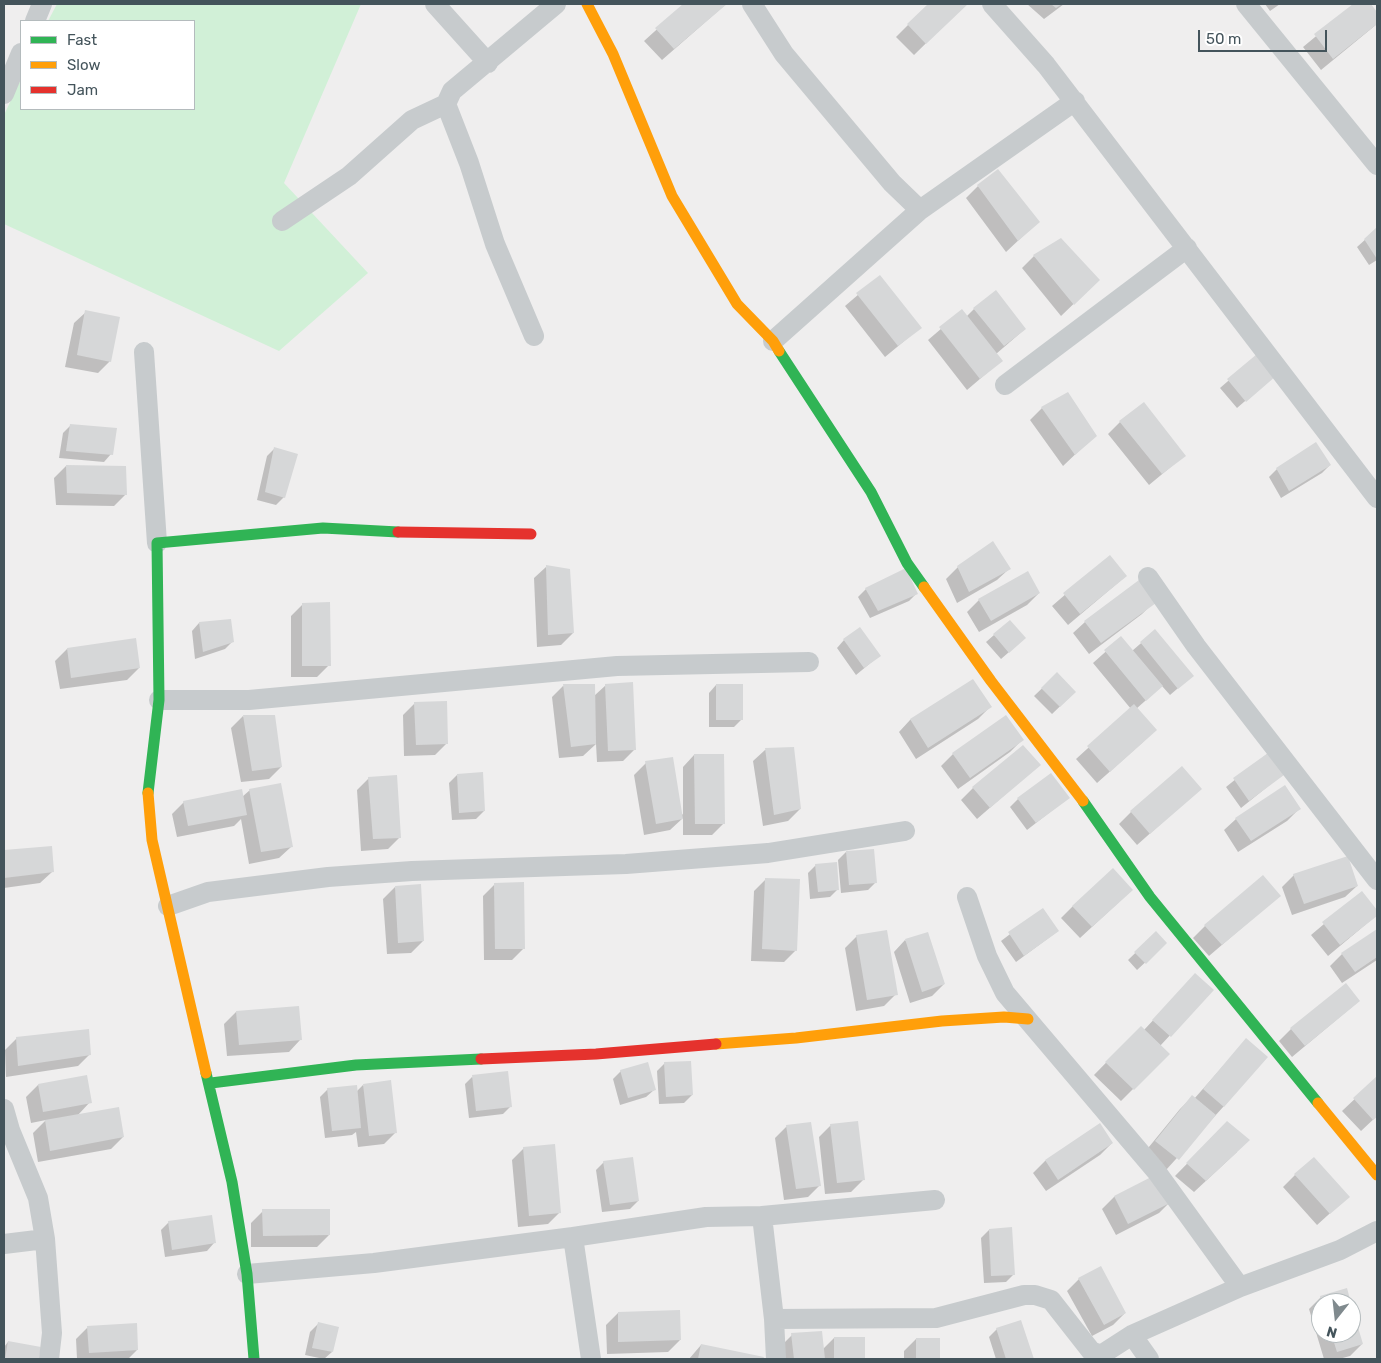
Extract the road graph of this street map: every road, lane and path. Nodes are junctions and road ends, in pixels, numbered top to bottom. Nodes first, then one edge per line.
1 (42, 4) edge
2 (435, 4) edge
3 (556, 4) edge
4 (587, 4) edge
5 (752, 4) edge
6 (992, 4) edge
7 (1246, 4) edge
8 (35, 20) edge
9 (20, 55) edge
10 (488, 63) junction
11 (4, 94) edge
12 (1075, 101) junction
13 (446, 104) junction
14 (1377, 165) edge
15 (920, 210) junction
16 (282, 221) dead end
17 (1187, 248) junction
18 (534, 336) dead end
19 (773, 341) junction
20 (144, 352) dead end
21 (1005, 385) dead end
22 (1377, 498) edge
23 (531, 534) dead end
24 (157, 543) junction
25 (1148, 577) dead end
26 (809, 662) dead end
27 (160, 700) junction
28 (905, 832) dead end
29 (1377, 880) edge
30 (967, 898) dead end
31 (168, 906) junction
32 (1028, 1019) junction
33 (211, 1083) junction
34 (4, 1109) edge
35 (1377, 1175) edge
36 (935, 1200) dead end
37 (762, 1216) junction
38 (1377, 1231) edge
39 (572, 1238) junction
40 (45, 1239) junction
41 (4, 1244) edge
42 (247, 1274) junction
43 (1240, 1287) junction
44 (774, 1319) junction
45 (1132, 1335) junction
46 (49, 1359) edge
47 (254, 1359) edge
48 (591, 1359) edge
49 (776, 1359) edge
50 (1149, 1359) edge

1 - 8 street
2 - 10 street
3 - 10 street
4 - 19 street
5 - 15 street
6 - 12 street
7 - 14 street
9 - 11 street
10 - 13 street
12 - 15 street
12 - 17 street
13 - 16 street
13 - 18 street
15 - 19 street
17 - 21 street
17 - 22 street
19 - 35 street
20 - 24 street
23 - 24 street
24 - 27 street
25 - 29 street
26 - 27 street
27 - 31 street
28 - 31 street
30 - 32 street
31 - 33 street
32 - 33 street
32 - 43 street
33 - 42 street
34 - 40 street
36 - 37 street
37 - 39 street
37 - 44 street
38 - 43 street
39 - 42 street
39 - 48 street
40 - 41 street
40 - 46 street
42 - 47 street
43 - 45 street
44 - 45 street
44 - 49 street
45 - 50 street

